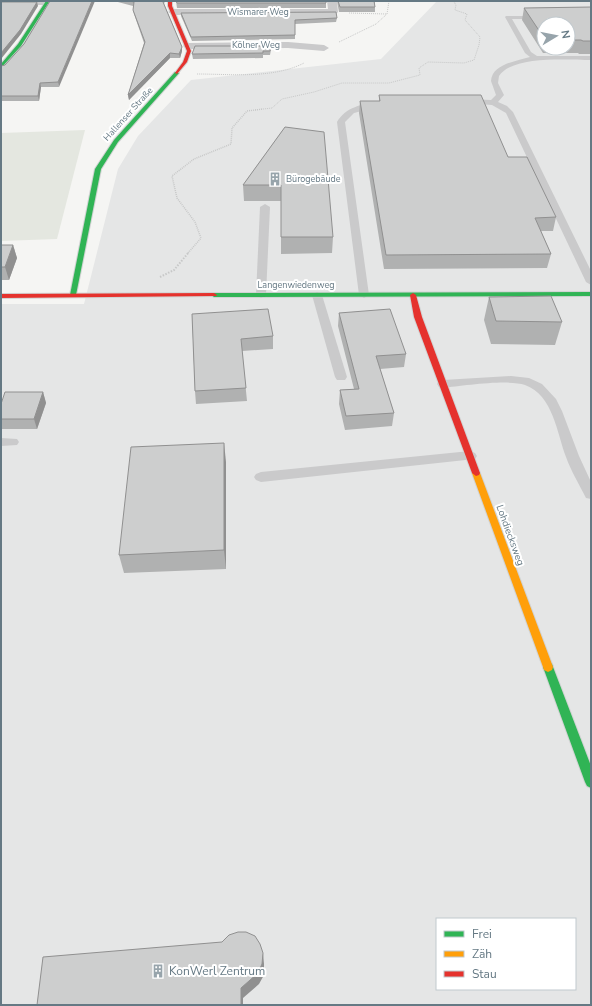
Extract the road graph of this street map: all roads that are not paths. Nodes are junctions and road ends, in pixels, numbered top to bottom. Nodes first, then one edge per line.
1 (170, 1) edge
2 (332, 1) edge
3 (1, 2) edge
4 (48, 2) edge
5 (173, 12) junction
6 (536, 17) edge
7 (188, 46) junction
8 (324, 48) dead end
9 (535, 58) junction
10 (591, 58) edge
11 (1, 67) edge
12 (458, 101) edge
13 (386, 102) edge
14 (493, 103) junction
15 (265, 207) dead end
16 (591, 282) edge
17 (591, 294) edge
18 (262, 295) junction
19 (317, 295) junction
20 (364, 295) junction
21 (413, 295) junction
22 (1, 296) edge
23 (73, 296) junction
24 (341, 376) dead end
25 (443, 384) junction
26 (470, 456) junction
27 (261, 477) dead end
28 (591, 494) edge
29 (591, 782) edge

1 - 5 street
2 - 5 street, Wismarer Weg
3 - 4 street
4 - 11 street
5 - 7 street
6 - 9 lane
7 - 8 street, Kölner Weg
7 - 23 street, Hallenser Straße
9 - 10 lane
9 - 14 lane
12 - 14 lane
13 - 20 lane
14 - 16 lane
15 - 18 lane
17 - 21 street, Langenwiedenweg
18 - 19 street, Langenwiedenweg
18 - 23 street, Langenwiedenweg
19 - 20 street, Langenwiedenweg
19 - 24 lane
20 - 21 street, Langenwiedenweg
21 - 25 street, Lohdiecksweg
22 - 23 street, Langenwiedenweg
25 - 26 street, Lohdiecksweg
25 - 28 lane
26 - 27 lane
26 - 29 street, Lohdiecksweg

